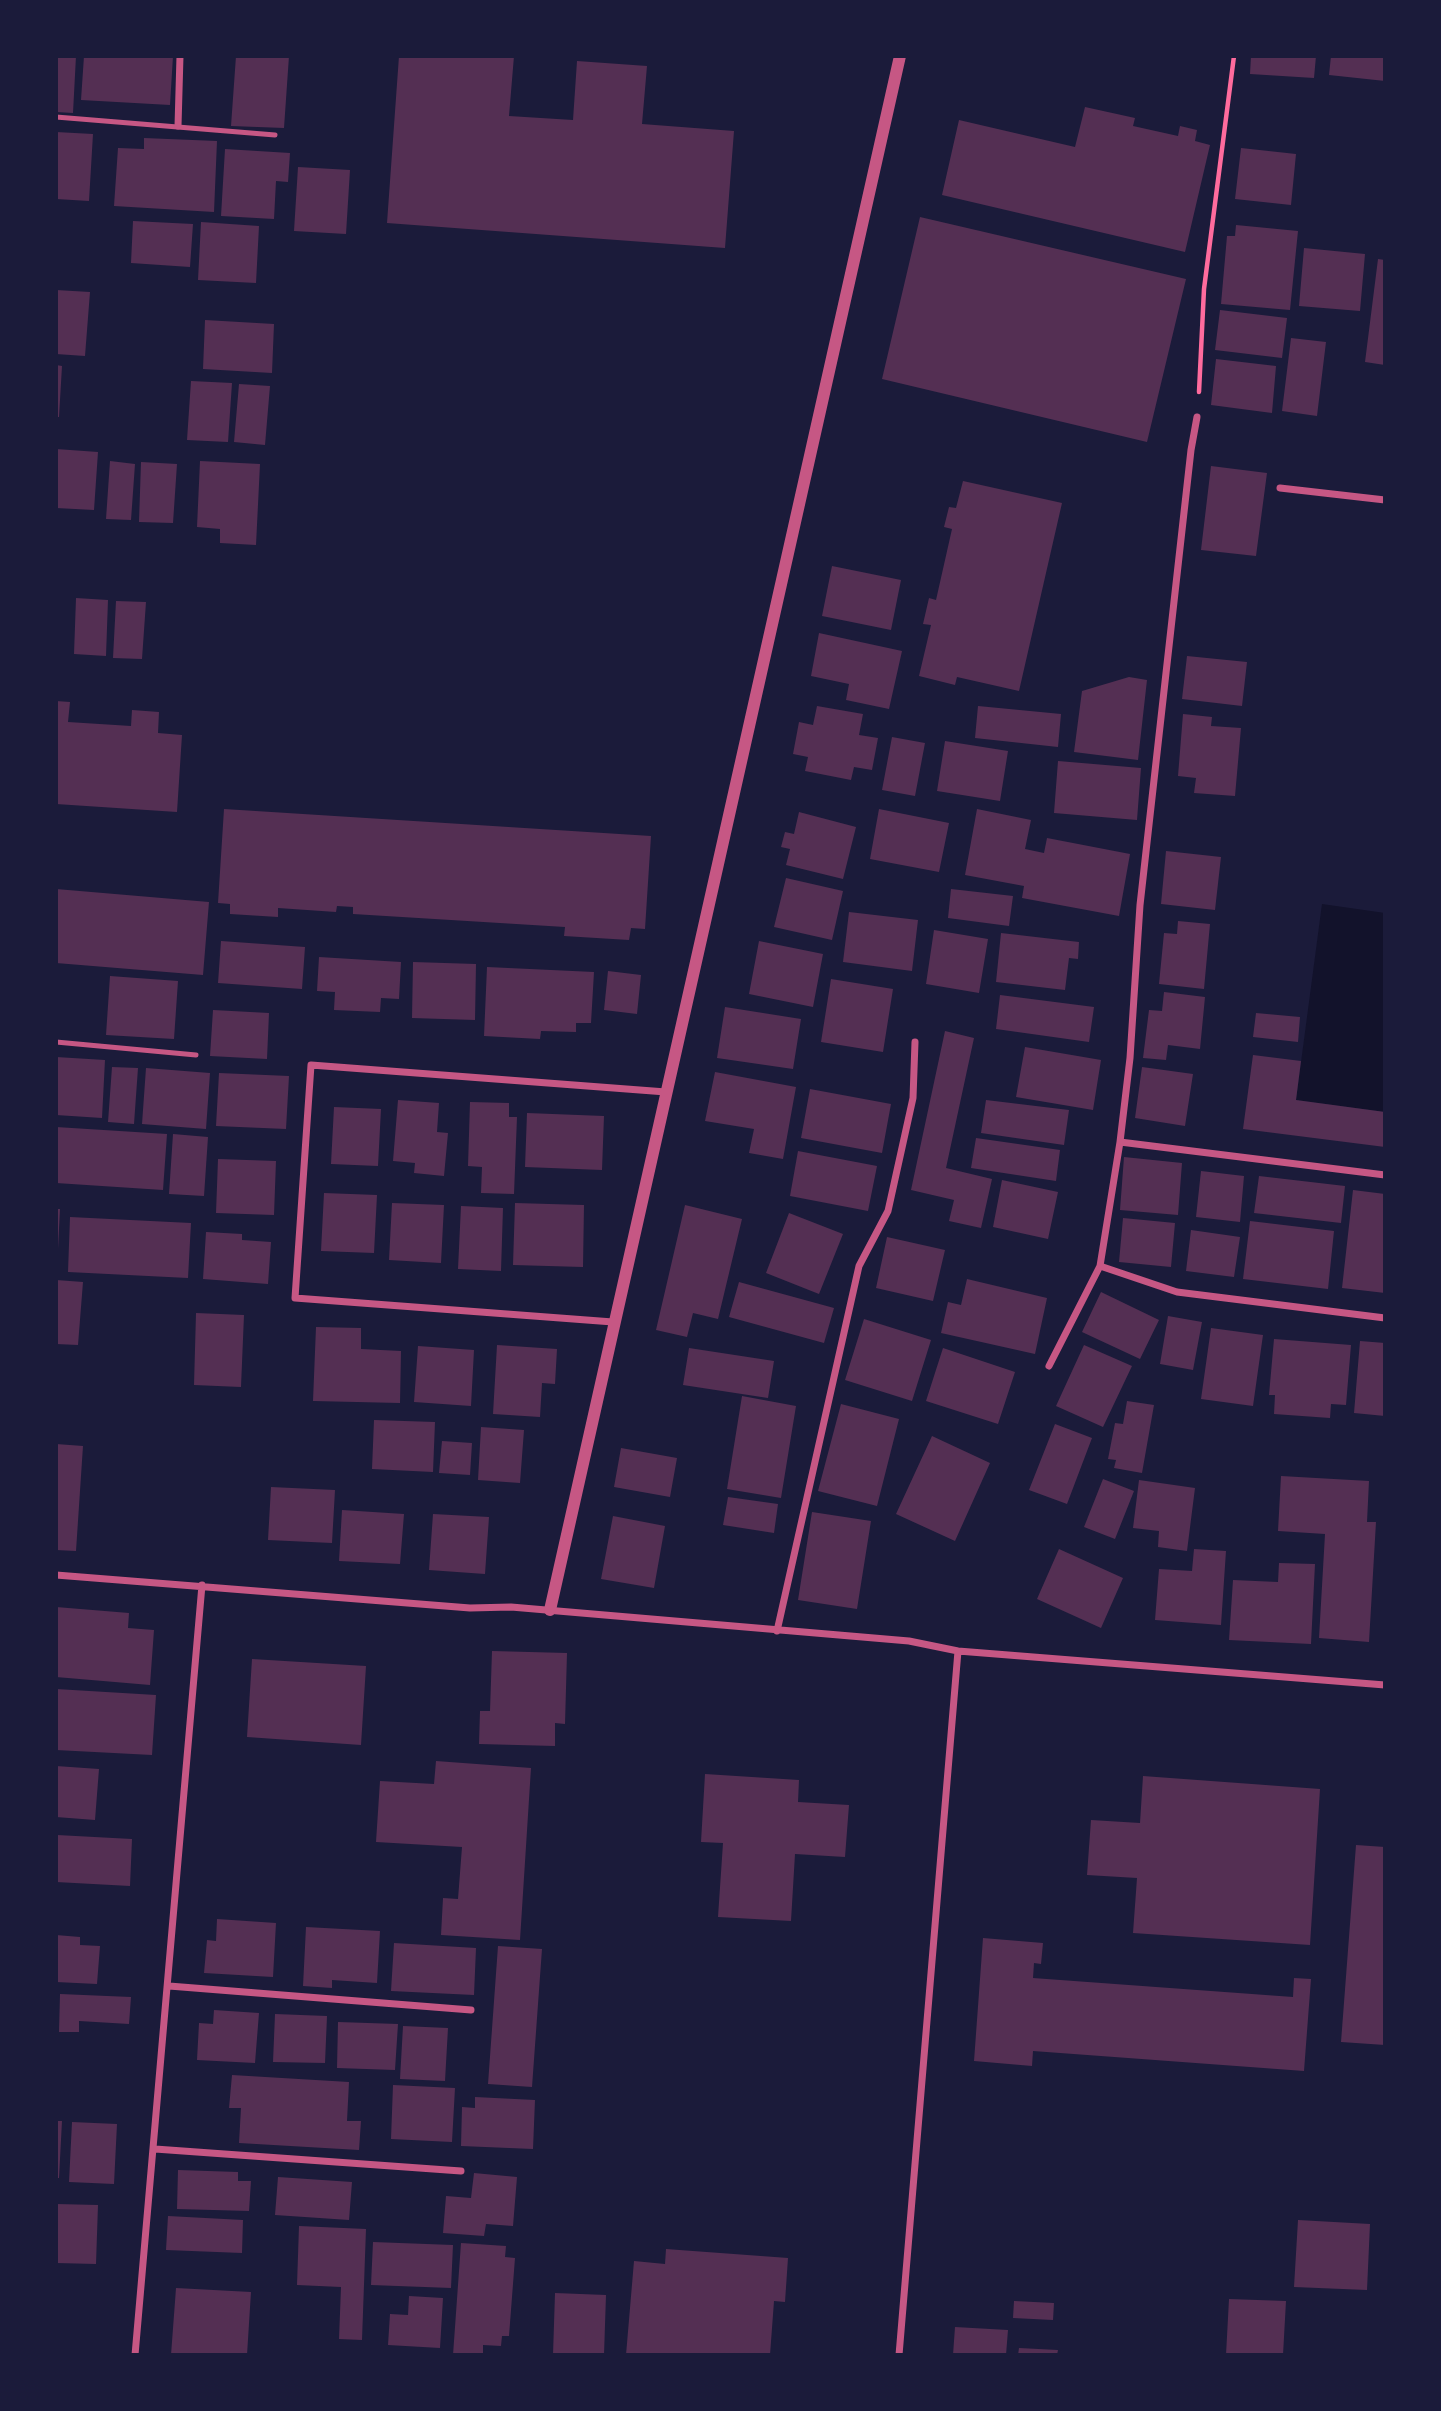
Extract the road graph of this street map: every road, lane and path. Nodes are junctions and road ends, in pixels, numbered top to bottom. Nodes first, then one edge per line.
1 (180, 56) edge
2 (900, 56) edge
3 (1234, 56) edge
4 (56, 117) edge
5 (178, 126) junction
6 (275, 135) dead end
7 (1197, 417) joint
8 (1280, 488) dead end
9 (1385, 500) edge
10 (56, 1042) edge
11 (915, 1042) dead end
12 (196, 1055) dead end
13 (666, 1092) junction
14 (1120, 1142) junction
15 (1385, 1175) edge
16 (1100, 1266) junction
17 (1385, 1318) edge
18 (613, 1322) junction
19 (1049, 1366) dead end
20 (56, 1575) edge
21 (202, 1586) junction
22 (550, 1610) junction
23 (777, 1631) junction
24 (958, 1651) junction
25 (1385, 1685) edge
26 (169, 1986) junction
27 (471, 2010) dead end
28 (155, 2149) junction
29 (461, 2171) dead end
30 (135, 2355) edge
31 (900, 2355) edge

1 - 5 street
2 - 13 street
3 - 7 path
4 - 5 lane
5 - 6 lane
7 - 14 street
8 - 9 street
10 - 12 lane
11 - 23 street
13 - 18 street
13 - 18 street
14 - 15 street
14 - 16 street
16 - 17 street
16 - 19 street
18 - 22 street
20 - 21 street
21 - 22 street
21 - 26 street
22 - 23 street
23 - 24 street
24 - 25 street
24 - 31 street
26 - 27 street
26 - 28 street
28 - 29 street
28 - 30 street

